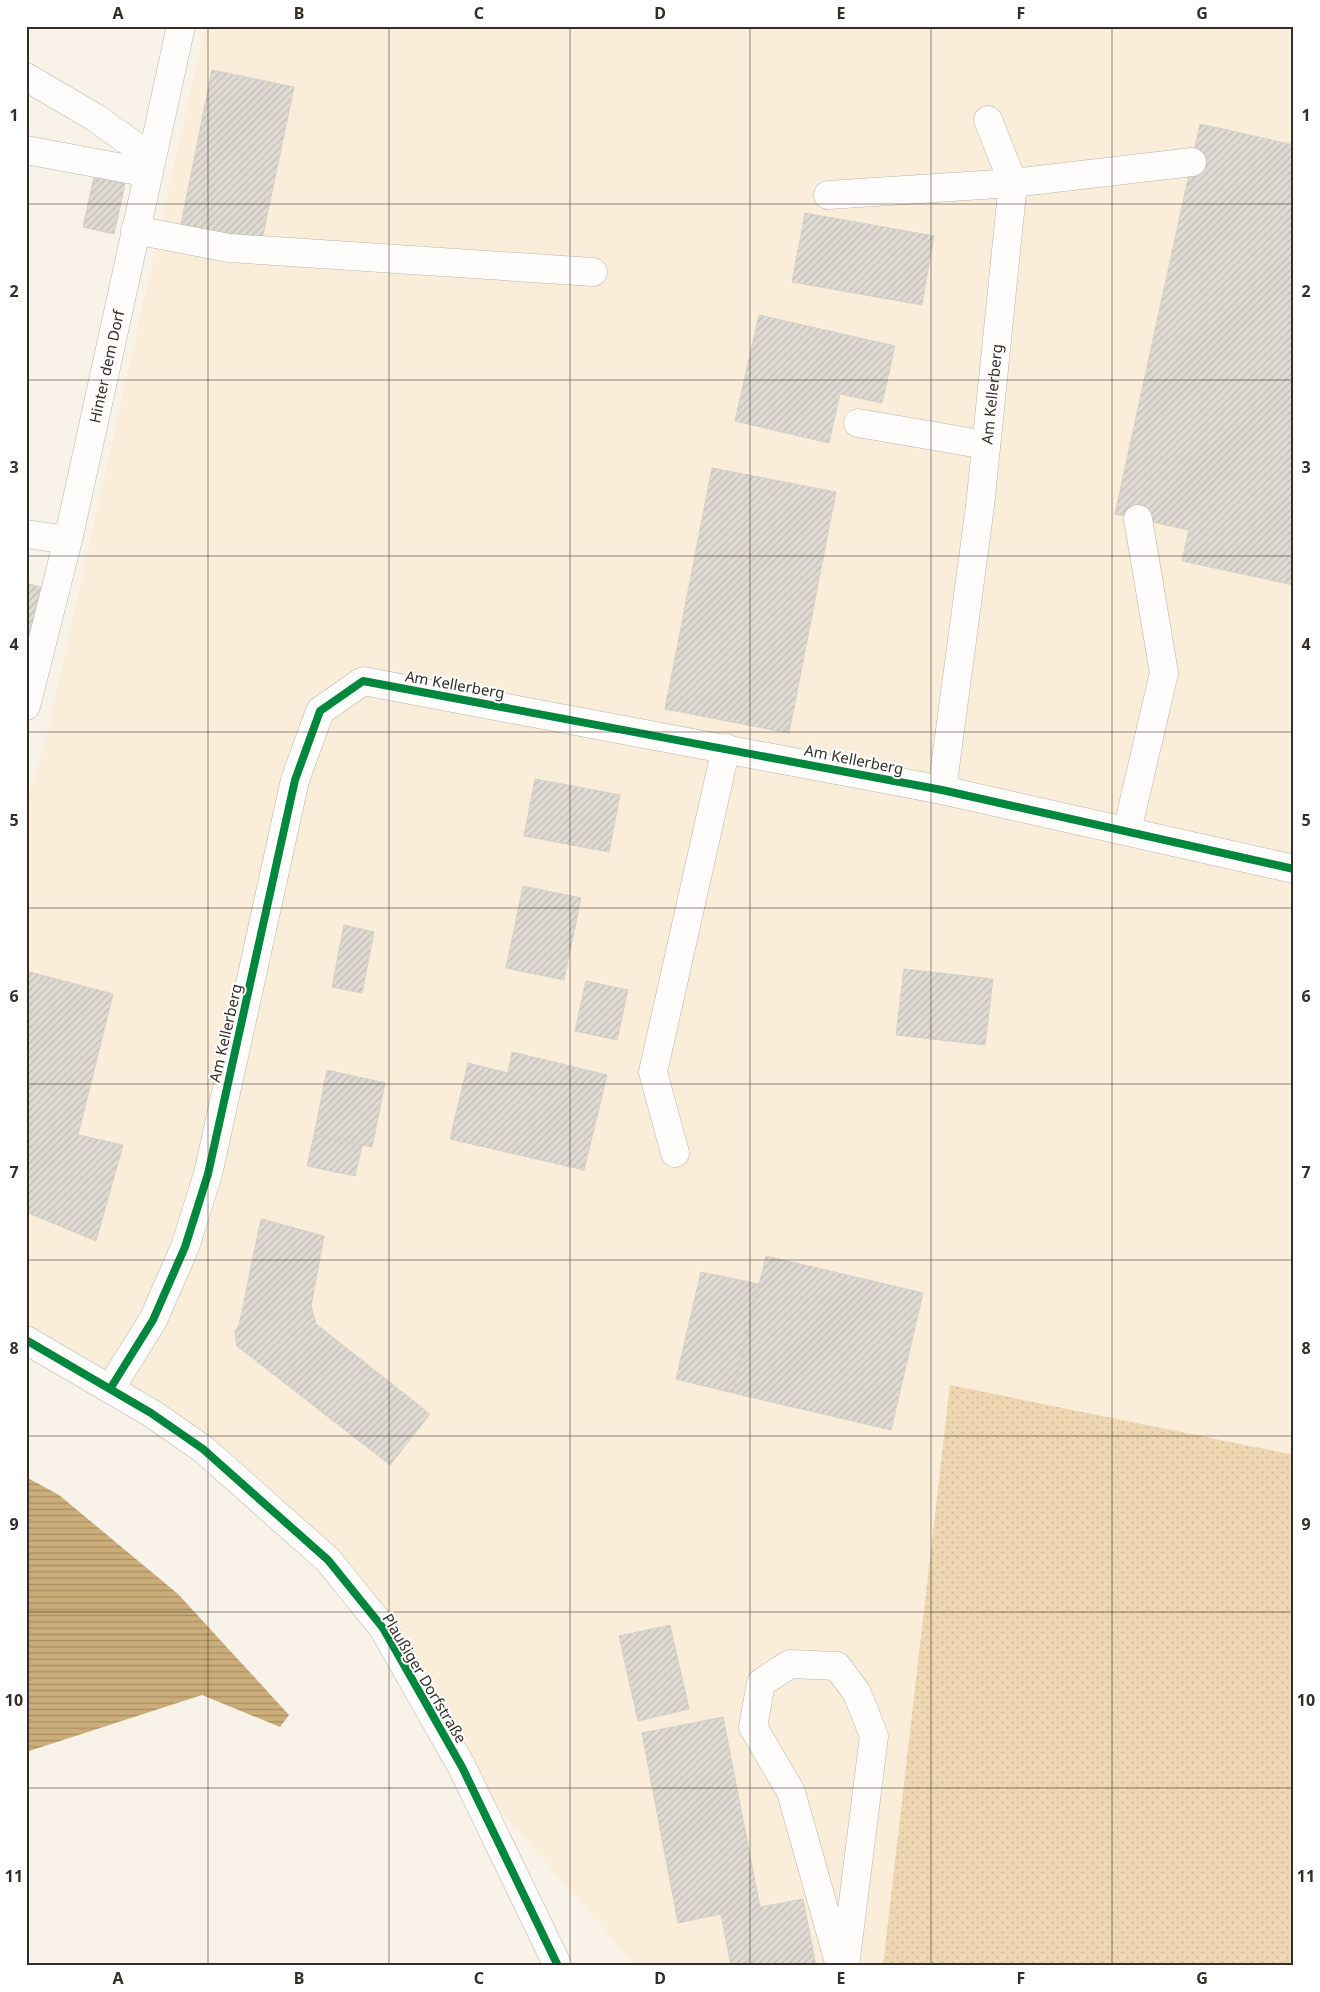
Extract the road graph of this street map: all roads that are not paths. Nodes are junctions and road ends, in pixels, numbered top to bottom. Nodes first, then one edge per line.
1 (181, 26) edge
2 (26, 77) edge
3 (988, 120) dead end
4 (26, 150) edge
5 (1192, 162) dead end
6 (150, 166) junction
7 (1013, 183) junction
8 (828, 195) dead end
9 (135, 230) junction
10 (594, 272) dead end
11 (858, 423) dead end
12 (986, 445) junction
13 (1138, 519) dead end
14 (26, 534) edge
15 (68, 540) junction
16 (26, 706) edge
17 (726, 748) junction
18 (942, 790) junction
19 (1127, 832) junction
20 (1294, 868) edge
21 (675, 1153) dead end
22 (26, 1340) edge
23 (110, 1388) junction
24 (558, 1966) edge
25 (840, 1966) edge
26 (845, 1966) edge

1 - 6 street, Hinter dem Dorf
2 - 6 street
3 - 7 street, Am Kellerberg
4 - 6 street
5 - 7 street
6 - 9 street, Hinter dem Dorf
7 - 8 street
7 - 12 street, Am Kellerberg
9 - 10 street
9 - 15 street, Hinter dem Dorf
11 - 12 street
12 - 18 street, Am Kellerberg
13 - 19 street
14 - 15 street
15 - 16 street, Hinter dem Dorf
17 - 18 street, Am Kellerberg
17 - 21 street
17 - 23 street, Am Kellerberg
18 - 19 street, Am Kellerberg
19 - 20 street, Am Kellerberg
22 - 23 street, Plaußiger Dorfstraße
23 - 24 street, Plaußiger Dorfstraße
25 - 26 street

